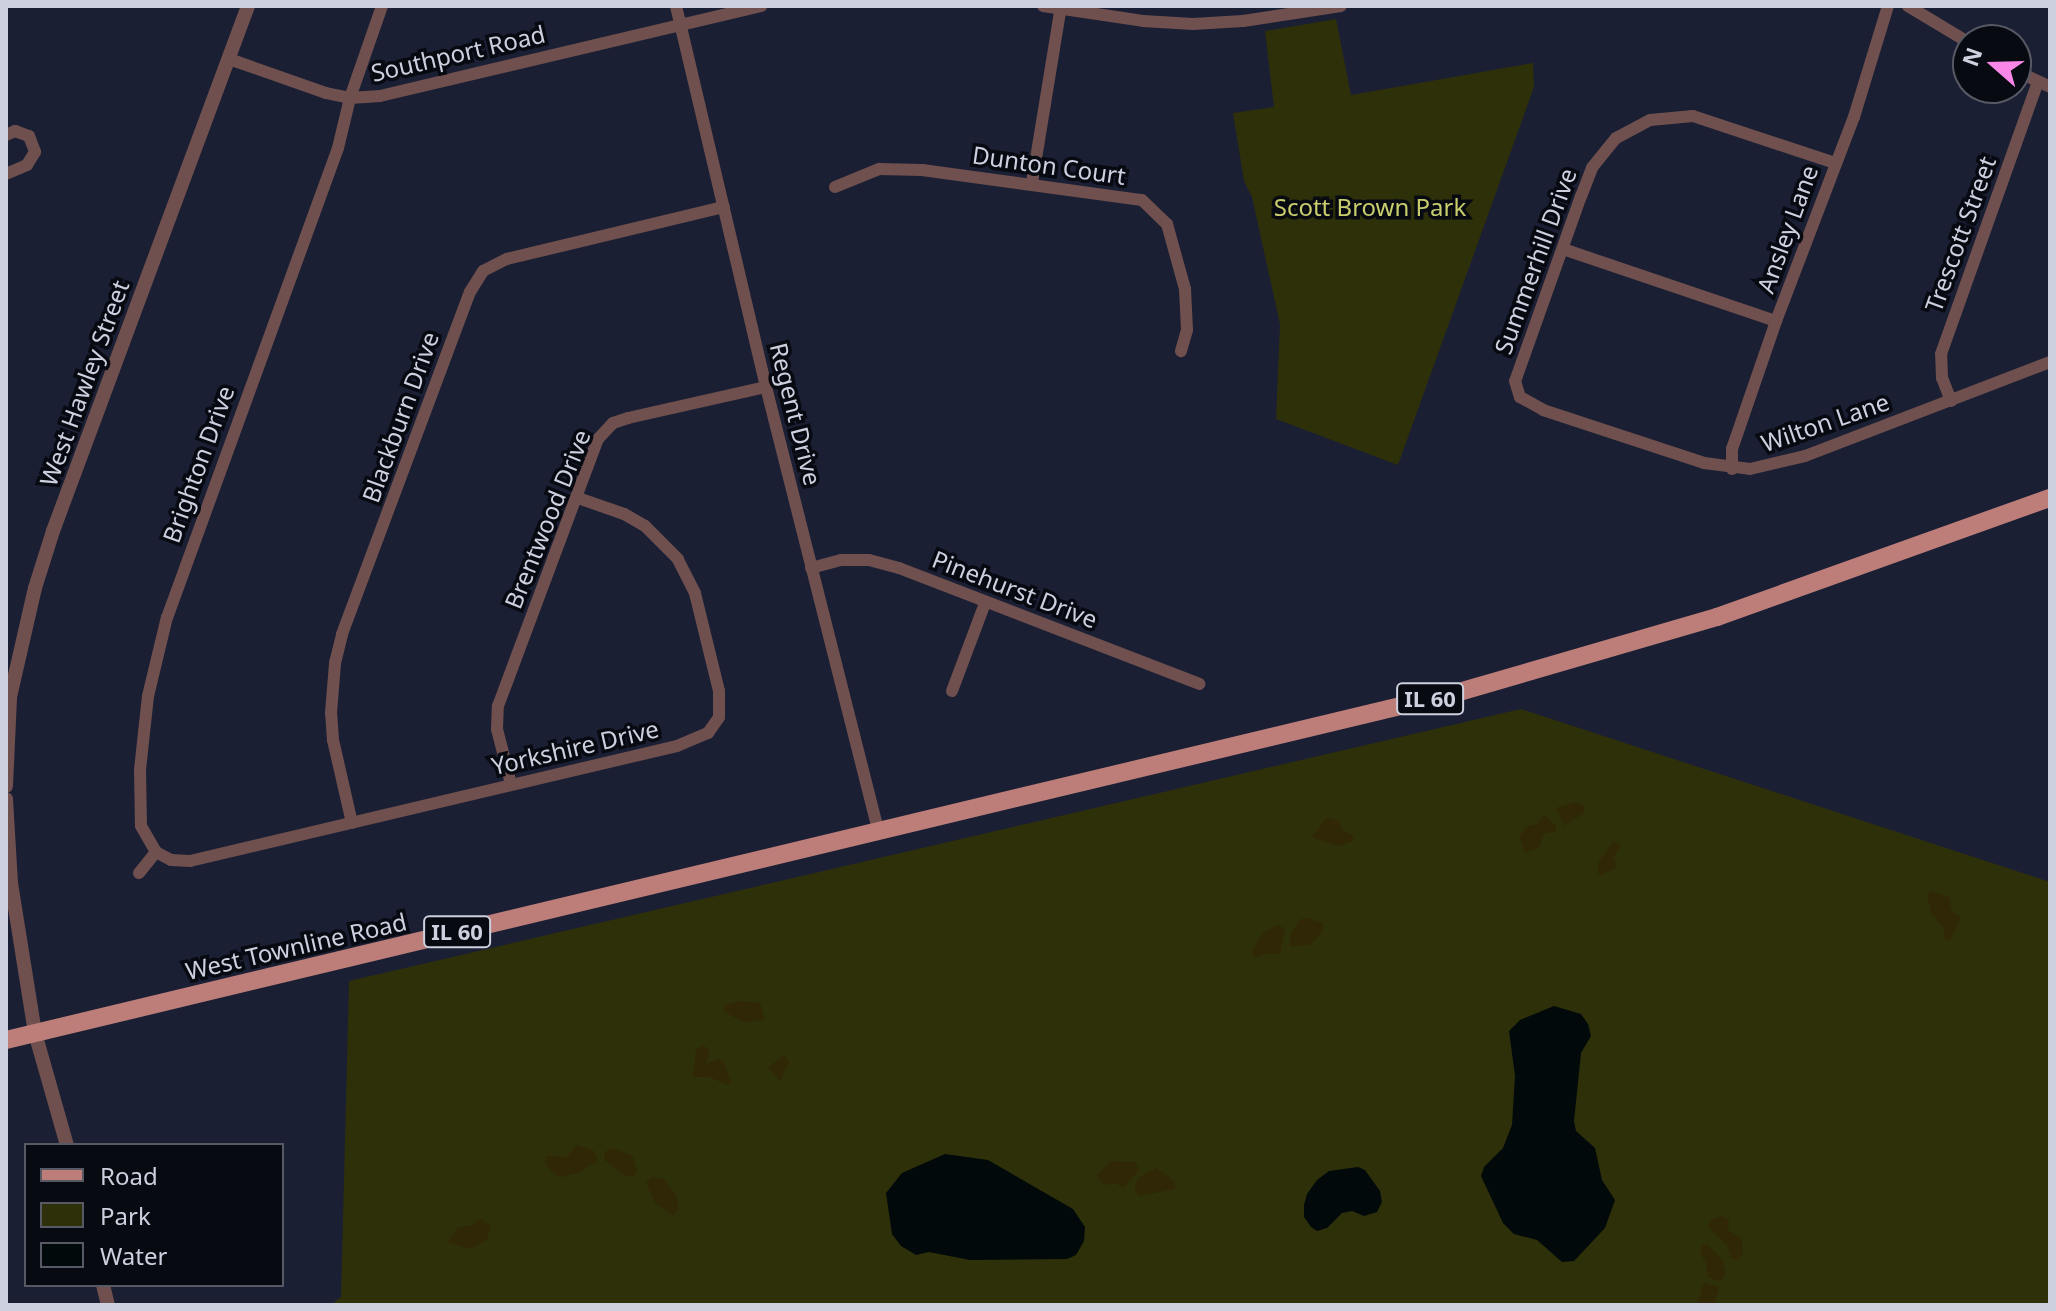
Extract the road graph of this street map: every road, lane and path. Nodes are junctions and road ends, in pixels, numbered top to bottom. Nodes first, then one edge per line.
1 (248, 6) edge
2 (382, 6) edge
3 (676, 6) edge
4 (762, 6) edge
5 (1043, 6) edge
6 (1341, 6) edge
7 (1888, 6) edge
8 (1908, 6) edge
9 (1061, 7) edge
10 (681, 24) junction
11 (1952, 32) edge
12 (229, 59) junction
13 (2044, 84) edge
14 (350, 98) junction
15 (6, 135) edge
16 (1835, 163) junction
17 (6, 174) edge
18 (1032, 183) junction
19 (835, 187) dead end
20 (724, 207) junction
21 (1563, 249) junction
22 (1776, 321) junction
23 (1181, 351) dead end
24 (2050, 362) edge
25 (766, 387) junction
26 (1520, 397) joint
27 (1951, 401) junction
28 (1732, 469) junction
29 (578, 498) junction
30 (2050, 498) edge
31 (811, 568) junction
32 (985, 603) junction
33 (1199, 684) dead end
34 (952, 691) dead end
35 (8, 697) edge
36 (511, 784) junction
37 (6, 786) edge
38 (6, 799) edge
39 (352, 823) junction
40 (878, 831) junction
41 (156, 852) junction
42 (139, 873) dead end
43 (35, 1033) junction
44 (6, 1040) edge
45 (66, 1143) edge

1 - 12 street, West Hawley Street
2 - 14 street, Brighton Drive
3 - 10 street, Regent Drive
4 - 10 street, Southport Road
5 - 9 street
6 - 9 street
7 - 16 street, Ansley Lane
8 - 11 street
9 - 18 street
10 - 14 street, Southport Road
10 - 20 street, Regent Drive
12 - 14 street
12 - 35 street, West Hawley Street
13 - 27 street, Trescott Street
14 - 41 street, Brighton Drive
15 - 17 street
16 - 21 street, Summerhill Drive
16 - 22 street, Ansley Lane
18 - 19 street, Dunton Court
18 - 23 street, Dunton Court
20 - 25 street, Regent Drive
20 - 39 street, Blackburn Drive
21 - 22 street
21 - 26 street, Summerhill Drive
22 - 28 street, Ansley Lane
24 - 27 street, Wilton Lane
25 - 29 street, Brentwood Drive
25 - 31 street, Regent Drive
26 - 28 street, Wilton Lane
27 - 28 street, Wilton Lane
29 - 36 street, Brentwood Drive
29 - 36 street, Yorkshire Drive
30 - 40 main road, IL 60
31 - 32 street, Pinehurst Drive
31 - 40 street, Regent Drive
32 - 33 street, Pinehurst Drive
32 - 34 street
35 - 37 street, West Hawley Street
36 - 39 street, Yorkshire Drive
38 - 43 street
39 - 41 street, Yorkshire Drive
40 - 43 main road, West Townline Road / IL 60
41 - 42 street
43 - 44 main road, West Townline Road / IL 60
43 - 45 street

